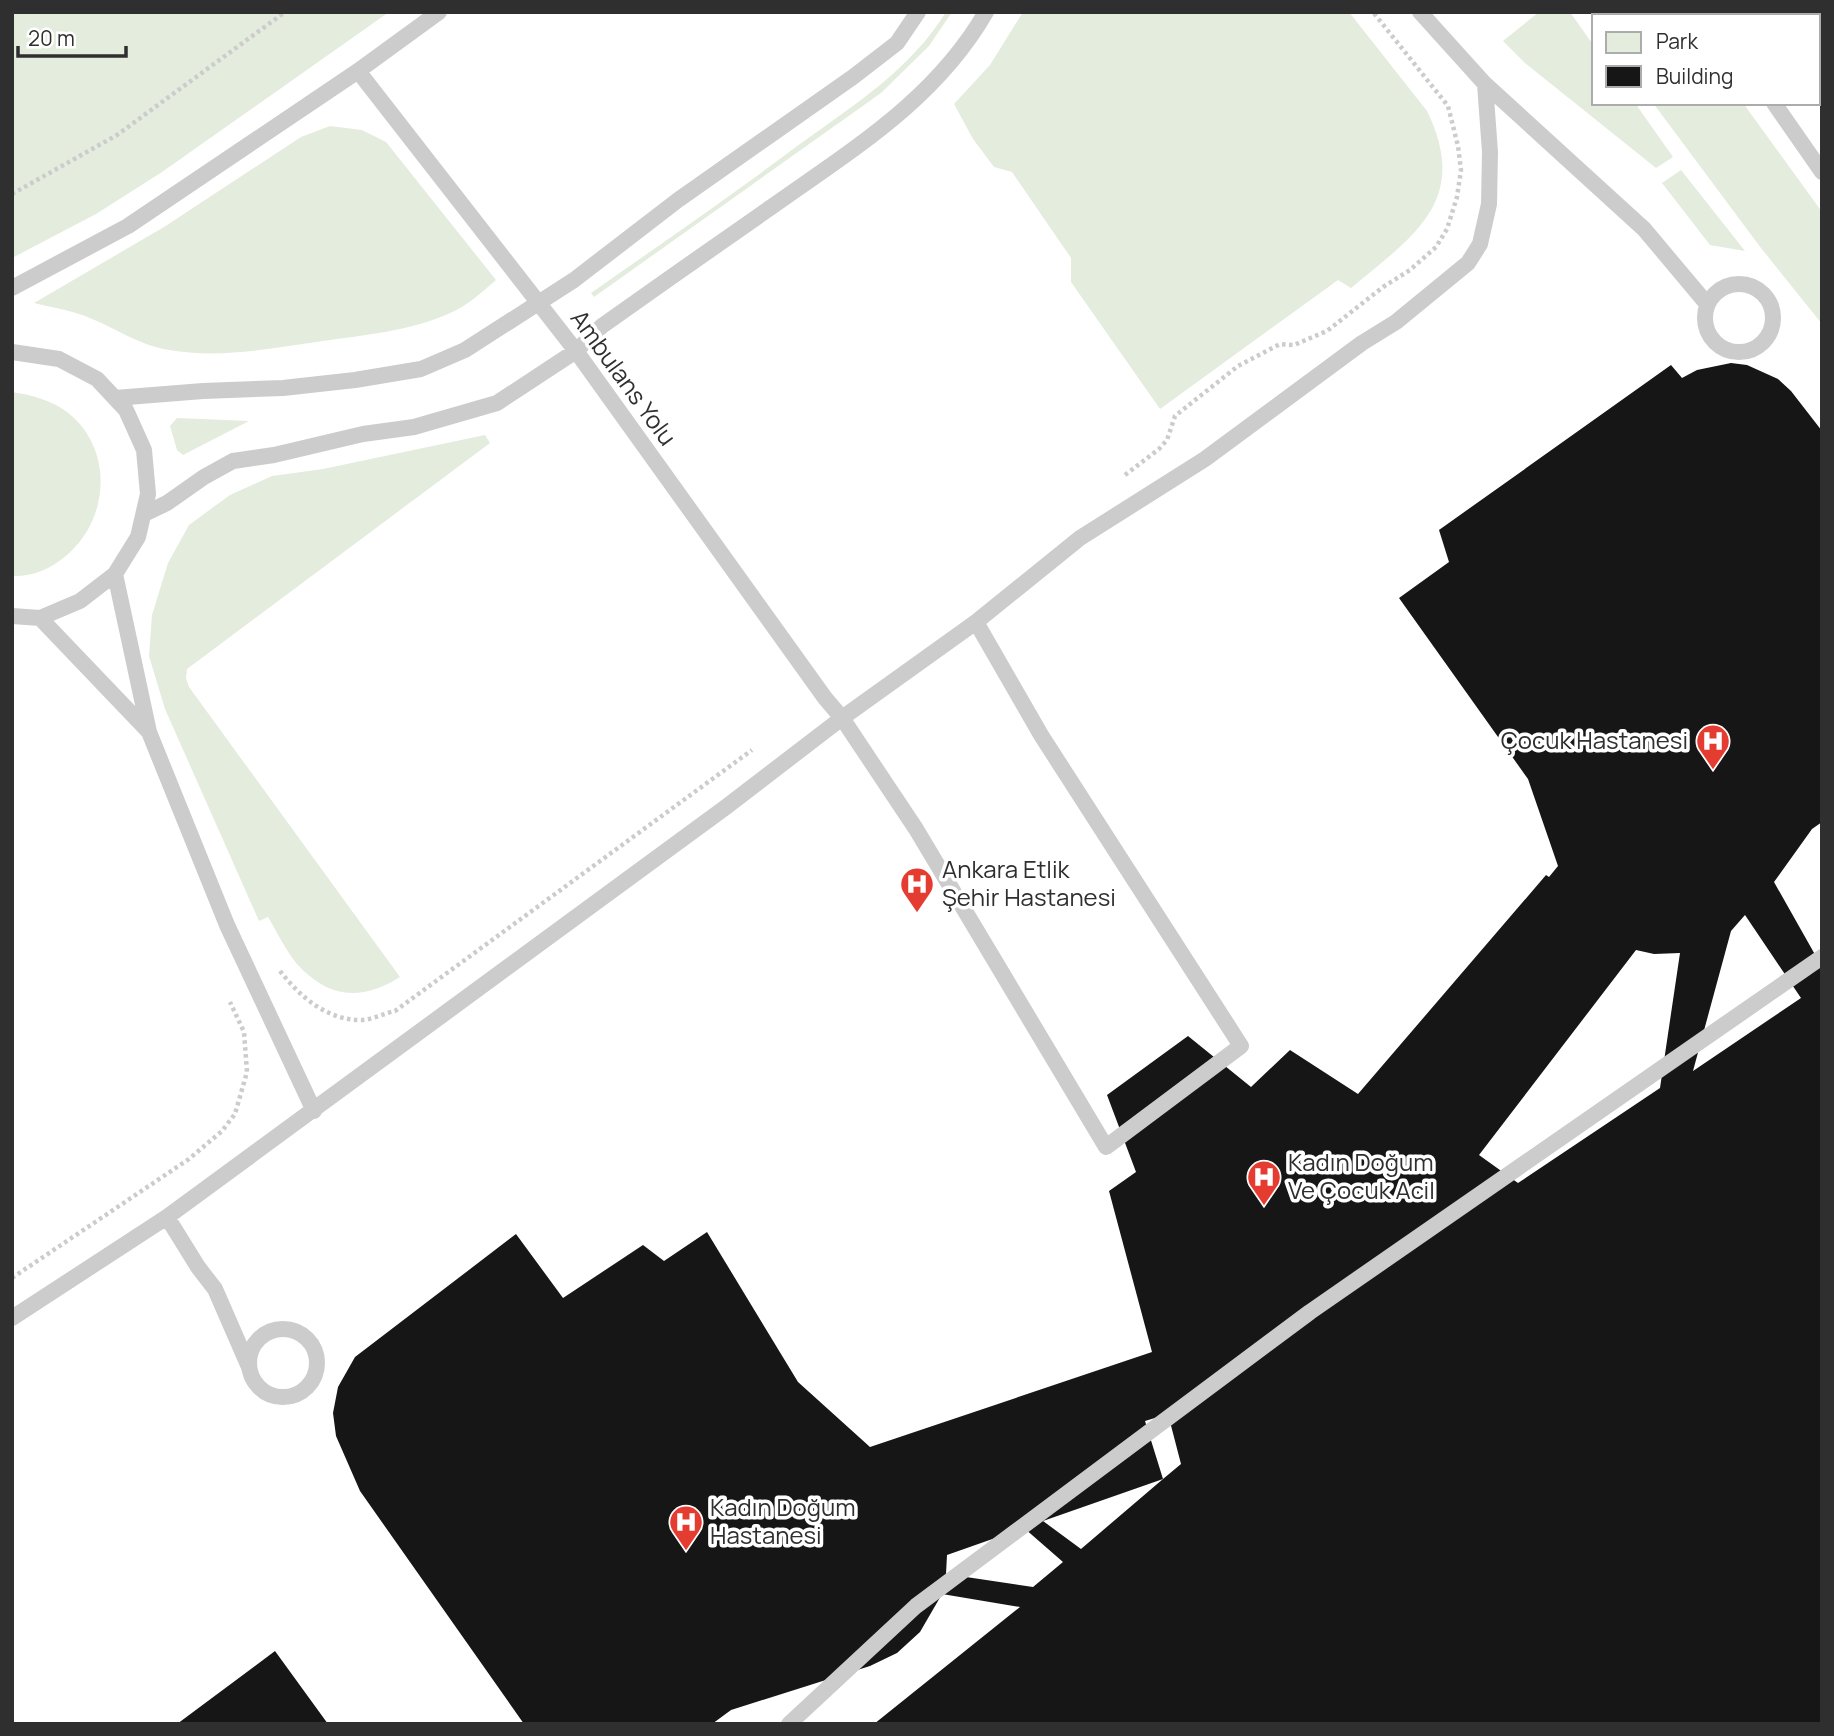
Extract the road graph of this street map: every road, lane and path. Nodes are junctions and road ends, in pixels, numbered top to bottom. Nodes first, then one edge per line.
1 (285, 12) edge
2 (439, 12) edge
3 (918, 12) edge
4 (986, 12) edge
5 (1373, 12) edge
6 (1420, 12) edge
7 (358, 71) junction
8 (1485, 85) junction
9 (1775, 105) edge
10 (1822, 172) edge
11 (12, 194) edge
12 (12, 288) edge
13 (539, 303) junction
14 (1707, 304) junction
15 (576, 351) junction
16 (12, 352) edge
17 (115, 398) junction
18 (1115, 483) dead end
19 (144, 514) junction
20 (115, 574) junction
21 (12, 617) edge
22 (40, 618) junction
23 (976, 622) junction
24 (842, 718) junction
25 (149, 732) junction
26 (760, 744) dead end
27 (1822, 957) edge
28 (276, 965) dead end
29 (228, 997) dead end
30 (314, 1111) junction
31 (167, 1217) junction
32 (12, 1278) edge
33 (12, 1318) edge
34 (249, 1367) junction
35 (789, 1724) edge

1 - 11 path
2 - 7 lane
3 - 13 lane
4 - 15 lane
5 - 18 path
6 - 8 lane
7 - 12 lane
7 - 13 lane, Ambulans Yolu
8 - 14 lane
8 - 23 lane
9 - 10 lane
13 - 15 lane, Ambulans Yolu
13 - 17 lane
14 - 14 lane
15 - 19 lane
15 - 24 lane, Ambulans Yolu
16 - 17 lane
17 - 19 lane
19 - 20 lane
20 - 22 lane
20 - 25 lane
21 - 22 lane
22 - 25 lane
23 - 24 lane
23 - 24 lane, Ambulans Yolu
24 - 30 lane
25 - 30 lane
26 - 28 path
27 - 35 lane
29 - 32 path
30 - 31 lane
31 - 33 lane
31 - 34 lane
34 - 34 lane

